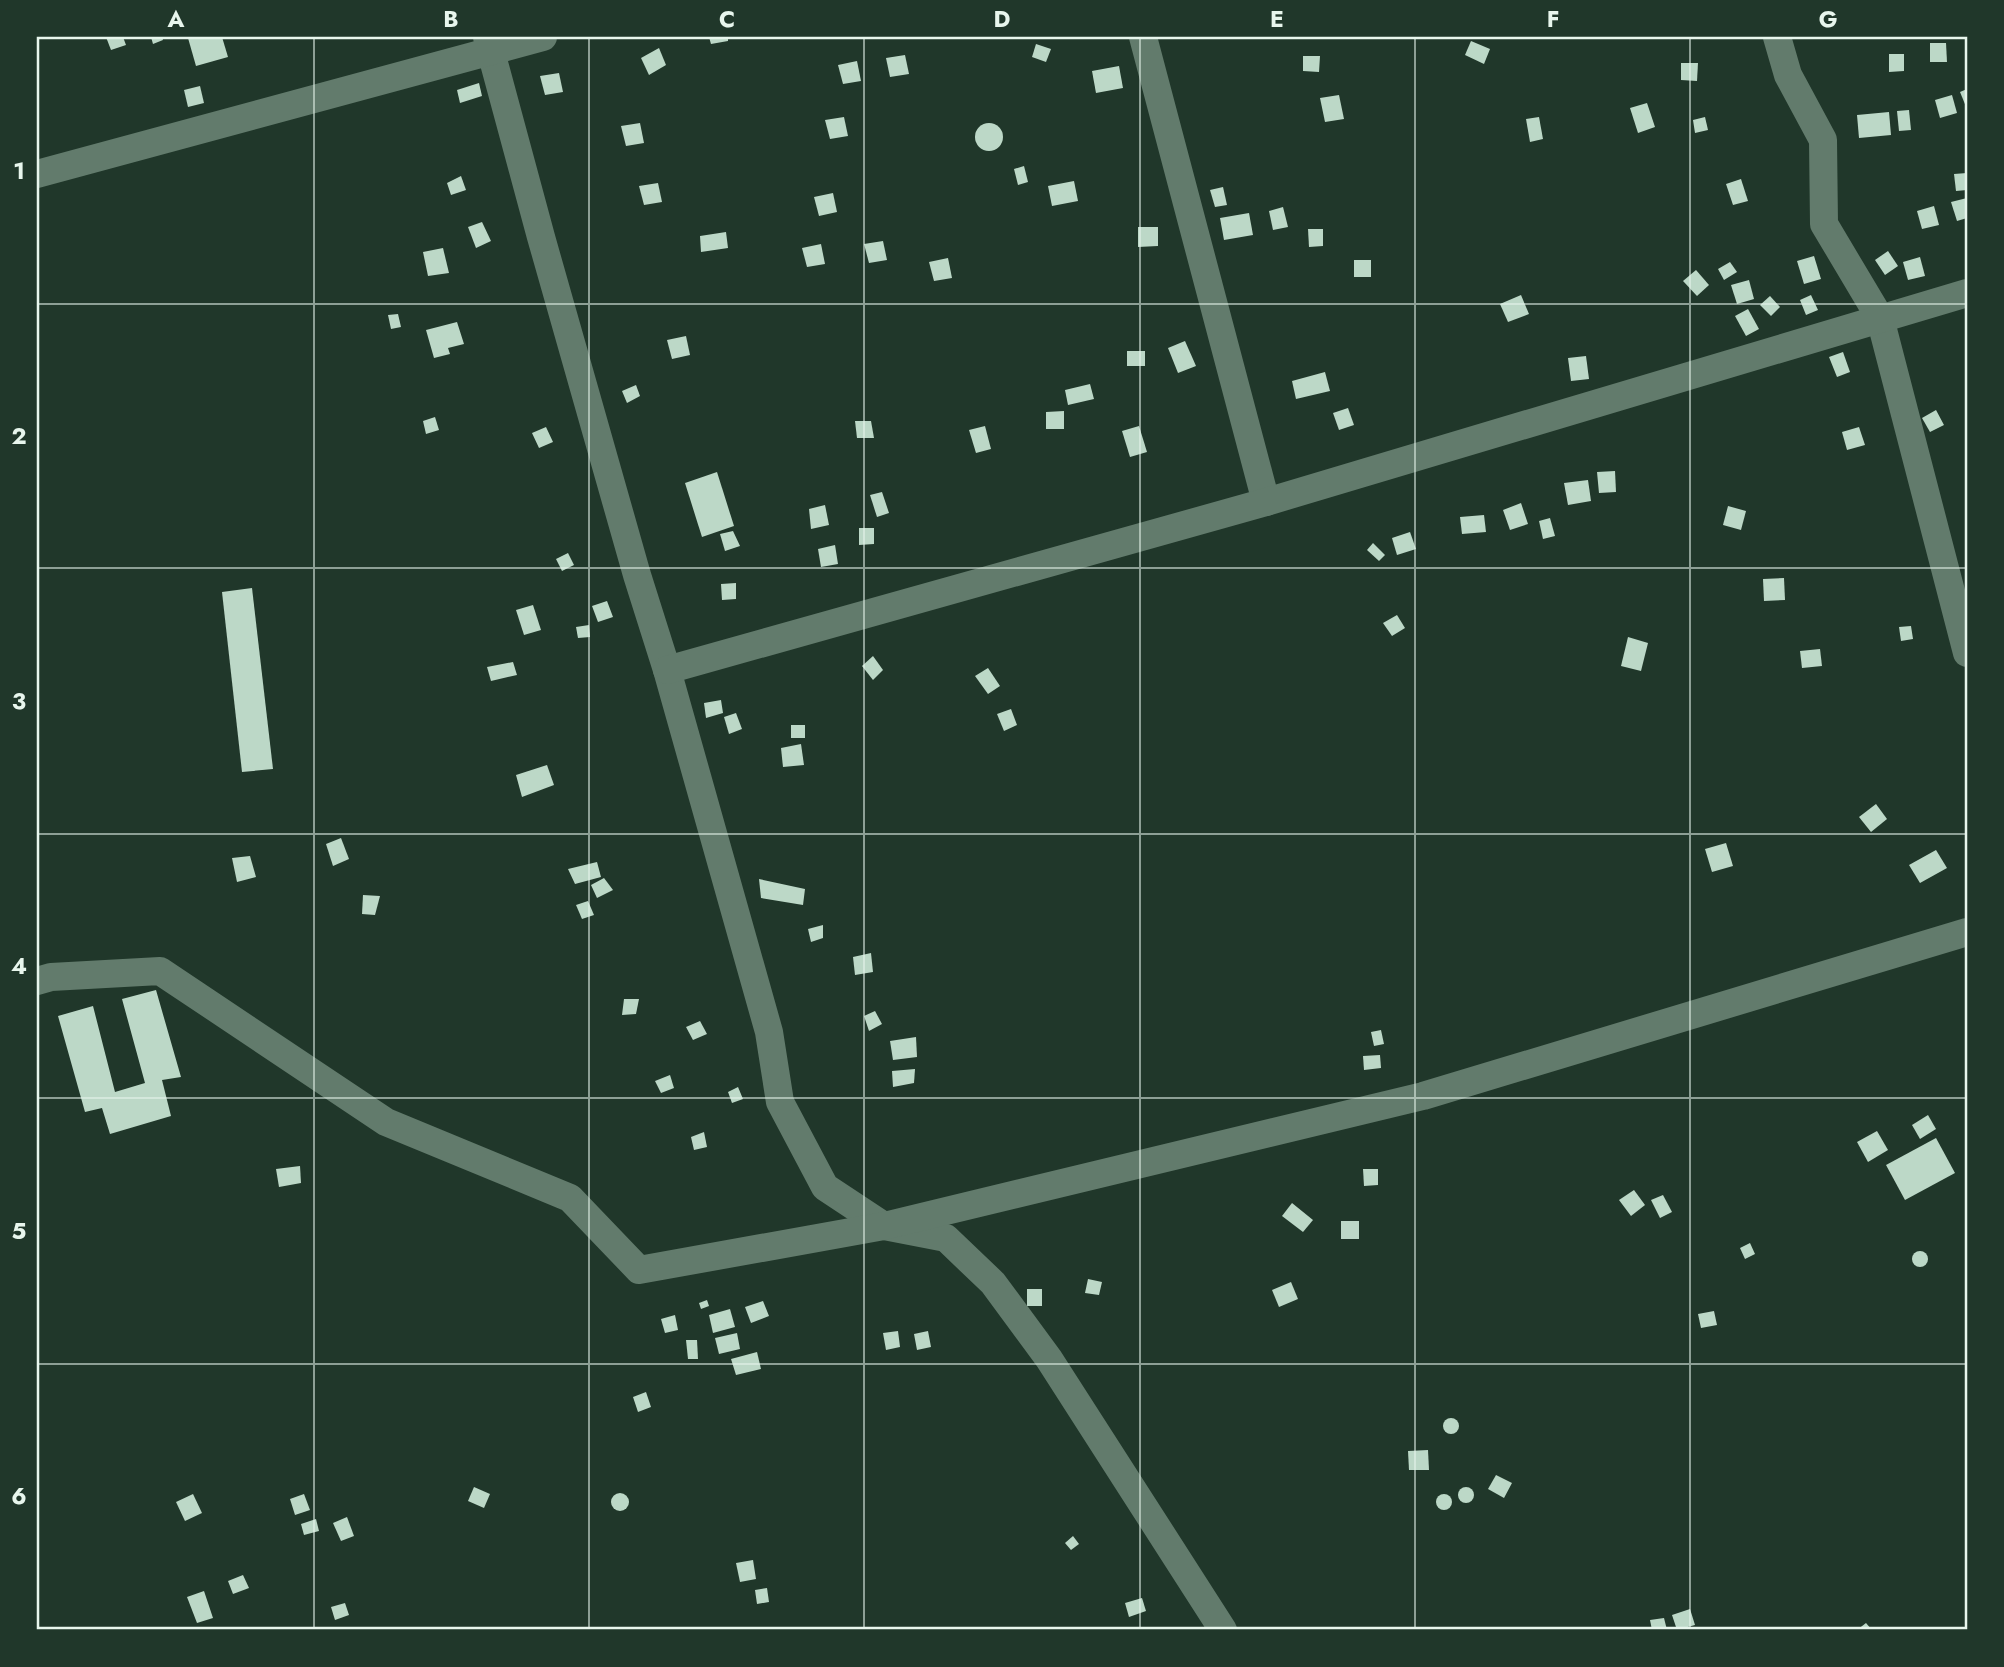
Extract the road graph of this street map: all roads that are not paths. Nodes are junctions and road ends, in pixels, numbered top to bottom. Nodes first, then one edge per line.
1 (543, 37) edge
2 (1143, 37) edge
3 (1777, 37) edge
4 (489, 44) edge
5 (37, 174) edge
6 (1967, 293) edge
7 (1880, 318) junction
8 (1266, 502) junction
9 (1967, 653) edge
10 (667, 670) junction
11 (1967, 932) edge
12 (37, 981) edge
13 (884, 1226) junction
14 (1223, 1630) edge

1 - 4 street
2 - 8 street
3 - 7 street
4 - 5 street
4 - 10 street
6 - 7 street
7 - 8 street
7 - 9 street
8 - 10 street
10 - 13 street
11 - 13 street
12 - 13 street
13 - 14 street

